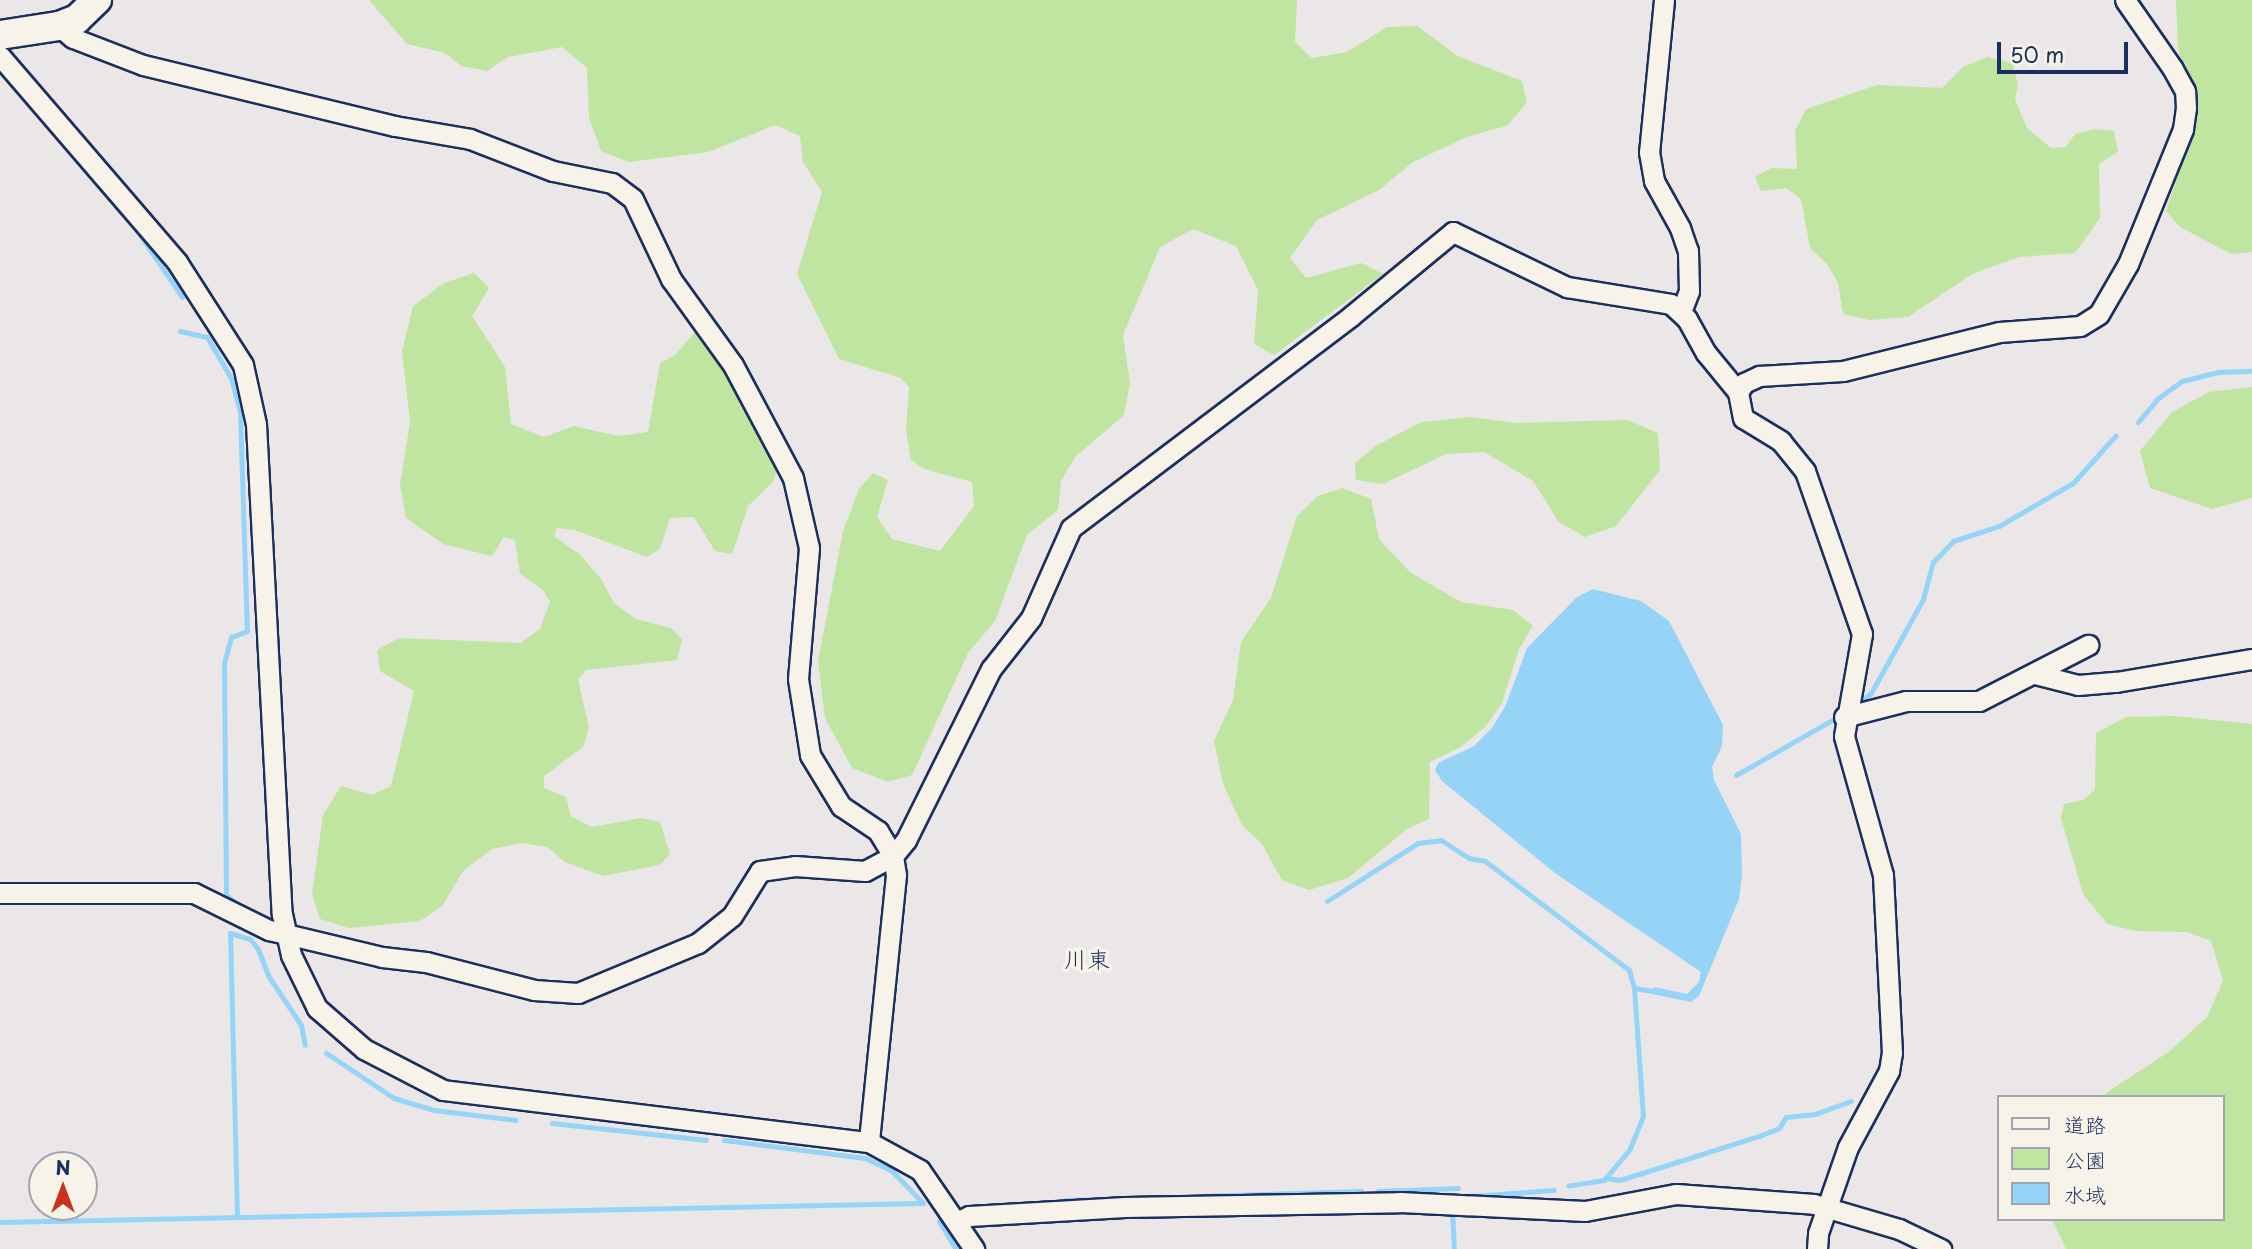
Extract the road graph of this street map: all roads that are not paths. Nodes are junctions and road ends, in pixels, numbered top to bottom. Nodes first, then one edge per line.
1 (97, 0) edge
2 (1664, 0) edge
3 (2125, 0) edge
4 (59, 26) junction
5 (0, 35) edge
6 (0, 56) edge
7 (1681, 312) junction
8 (1738, 392) junction
9 (2088, 645) dead end
10 (2252, 659) edge
11 (2035, 674) junction
12 (1844, 717) junction
13 (893, 856) junction
14 (0, 893) edge
15 (285, 934) junction
16 (869, 1142) junction
17 (1825, 1208) junction
18 (957, 1222) junction
19 (974, 1249) edge
20 (1817, 1249) edge
21 (1941, 1249) edge

1 - 4 main road
2 - 7 street
3 - 8 street
4 - 5 main road
4 - 13 street
6 - 15 street
7 - 8 street
7 - 13 street
8 - 12 street
9 - 11 street
10 - 11 street
11 - 12 street
12 - 17 street
13 - 15 street
13 - 16 street
14 - 15 street
15 - 16 street
16 - 18 street
17 - 18 street
17 - 20 street
17 - 21 street
18 - 19 street

